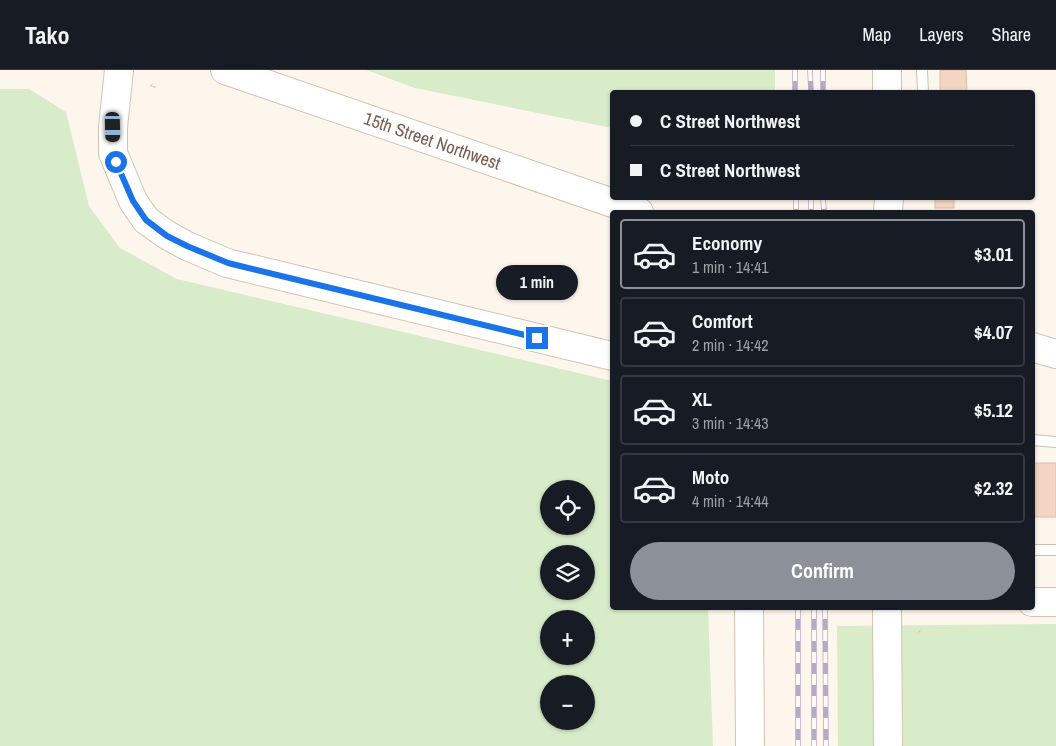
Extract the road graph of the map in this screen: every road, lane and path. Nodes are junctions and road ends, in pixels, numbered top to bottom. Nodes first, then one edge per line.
1 (118, 70) edge
2 (225, 70) edge
3 (887, 70) edge
4 (922, 70) edge
5 (887, 90) edge
6 (923, 90) edge
7 (633, 210) edge
8 (1035, 348) edge
9 (1056, 354) edge
10 (610, 356) edge
11 (1035, 440) edge
12 (1056, 442) edge
13 (1035, 550) edge
14 (1056, 550) edge
15 (1035, 602) edge
16 (1056, 602) edge
17 (749, 610) edge
18 (887, 610) edge
19 (750, 746) edge
20 (888, 746) edge

1 - 10 street
2 - 7 street, 15th Street Northwest
3 - 5 street
4 - 6 lane
8 - 9 street
11 - 12 lane
13 - 14 lane
15 - 16 street
17 - 19 street
18 - 20 street

